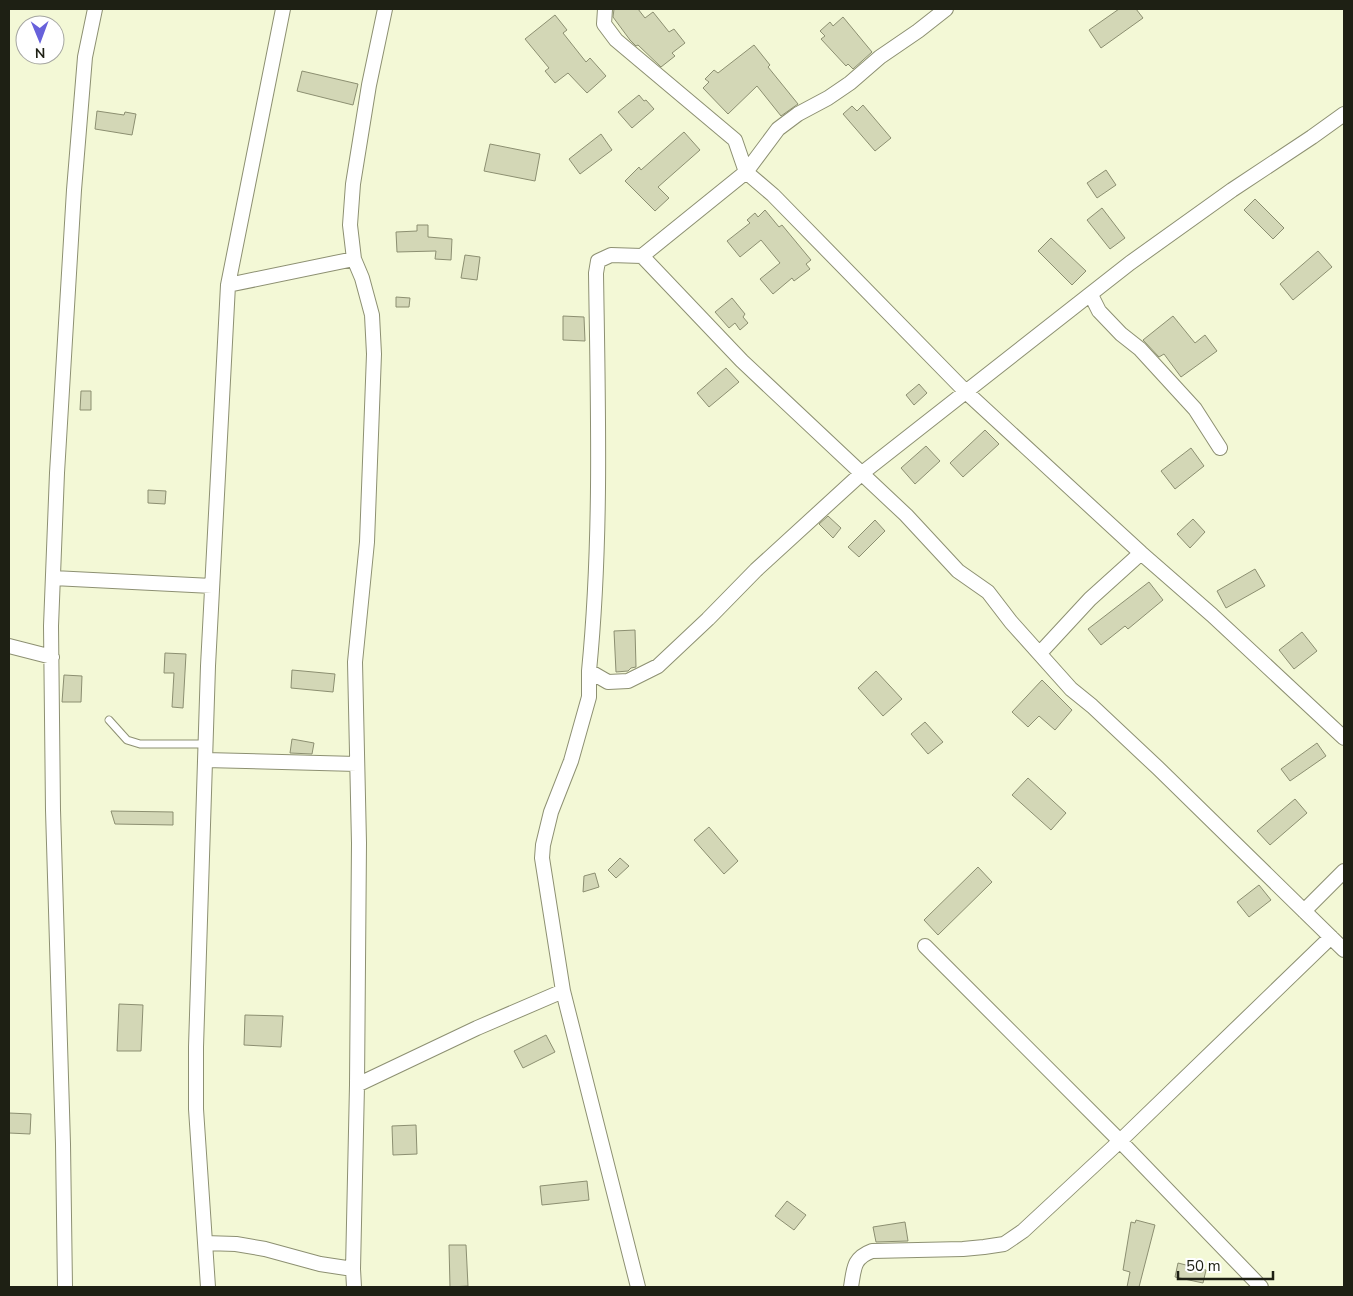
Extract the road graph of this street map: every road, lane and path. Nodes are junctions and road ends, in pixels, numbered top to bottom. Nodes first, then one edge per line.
1 (95, 9) edge
2 (283, 9) edge
3 (385, 9) edge
4 (605, 9) edge
5 (946, 9) edge
6 (1344, 114) edge
7 (746, 172) junction
8 (642, 256) junction
9 (354, 259) junction
10 (228, 286) junction
11 (1091, 295) junction
12 (965, 391) junction
13 (1220, 448) dead end
14 (861, 474) junction
15 (1141, 553) junction
16 (53, 578) junction
17 (212, 586) junction
18 (9, 646) edge
19 (1040, 653) junction
20 (52, 657) junction
21 (589, 671) junction
22 (109, 720) dead end
23 (1344, 738) edge
24 (206, 744) junction
25 (205, 760) junction
26 (357, 764) junction
27 (1344, 871) edge
28 (1304, 911) junction
29 (1331, 937) junction
30 (925, 946) dead end
31 (1344, 950) edge
32 (563, 990) junction
33 (357, 1085) junction
34 (1120, 1142) junction
35 (205, 1243) junction
36 (353, 1269) junction
37 (1256, 1285) edge
38 (64, 1287) edge
39 (208, 1287) edge
40 (354, 1287) edge
41 (638, 1287) edge
42 (851, 1287) edge

1 - 16 street
2 - 10 street
3 - 9 street
4 - 7 street
5 - 7 street
6 - 11 street
7 - 8 street
7 - 12 street
8 - 14 street
8 - 21 street
9 - 10 street
9 - 26 street
10 - 17 street
11 - 12 street
11 - 13 street
12 - 14 street
12 - 15 street
14 - 19 street
14 - 21 street
15 - 19 street
15 - 23 street
16 - 17 street
16 - 20 street
17 - 24 street
18 - 20 street
19 - 28 street
20 - 38 street
21 - 32 street
22 - 24 lane
24 - 25 street
25 - 26 street
25 - 35 street
26 - 33 street
27 - 28 street
28 - 29 street
29 - 31 street
29 - 34 street
30 - 34 street
32 - 33 street
32 - 41 street
33 - 36 street
34 - 37 street
34 - 42 street
35 - 36 street
35 - 39 street
36 - 40 street

